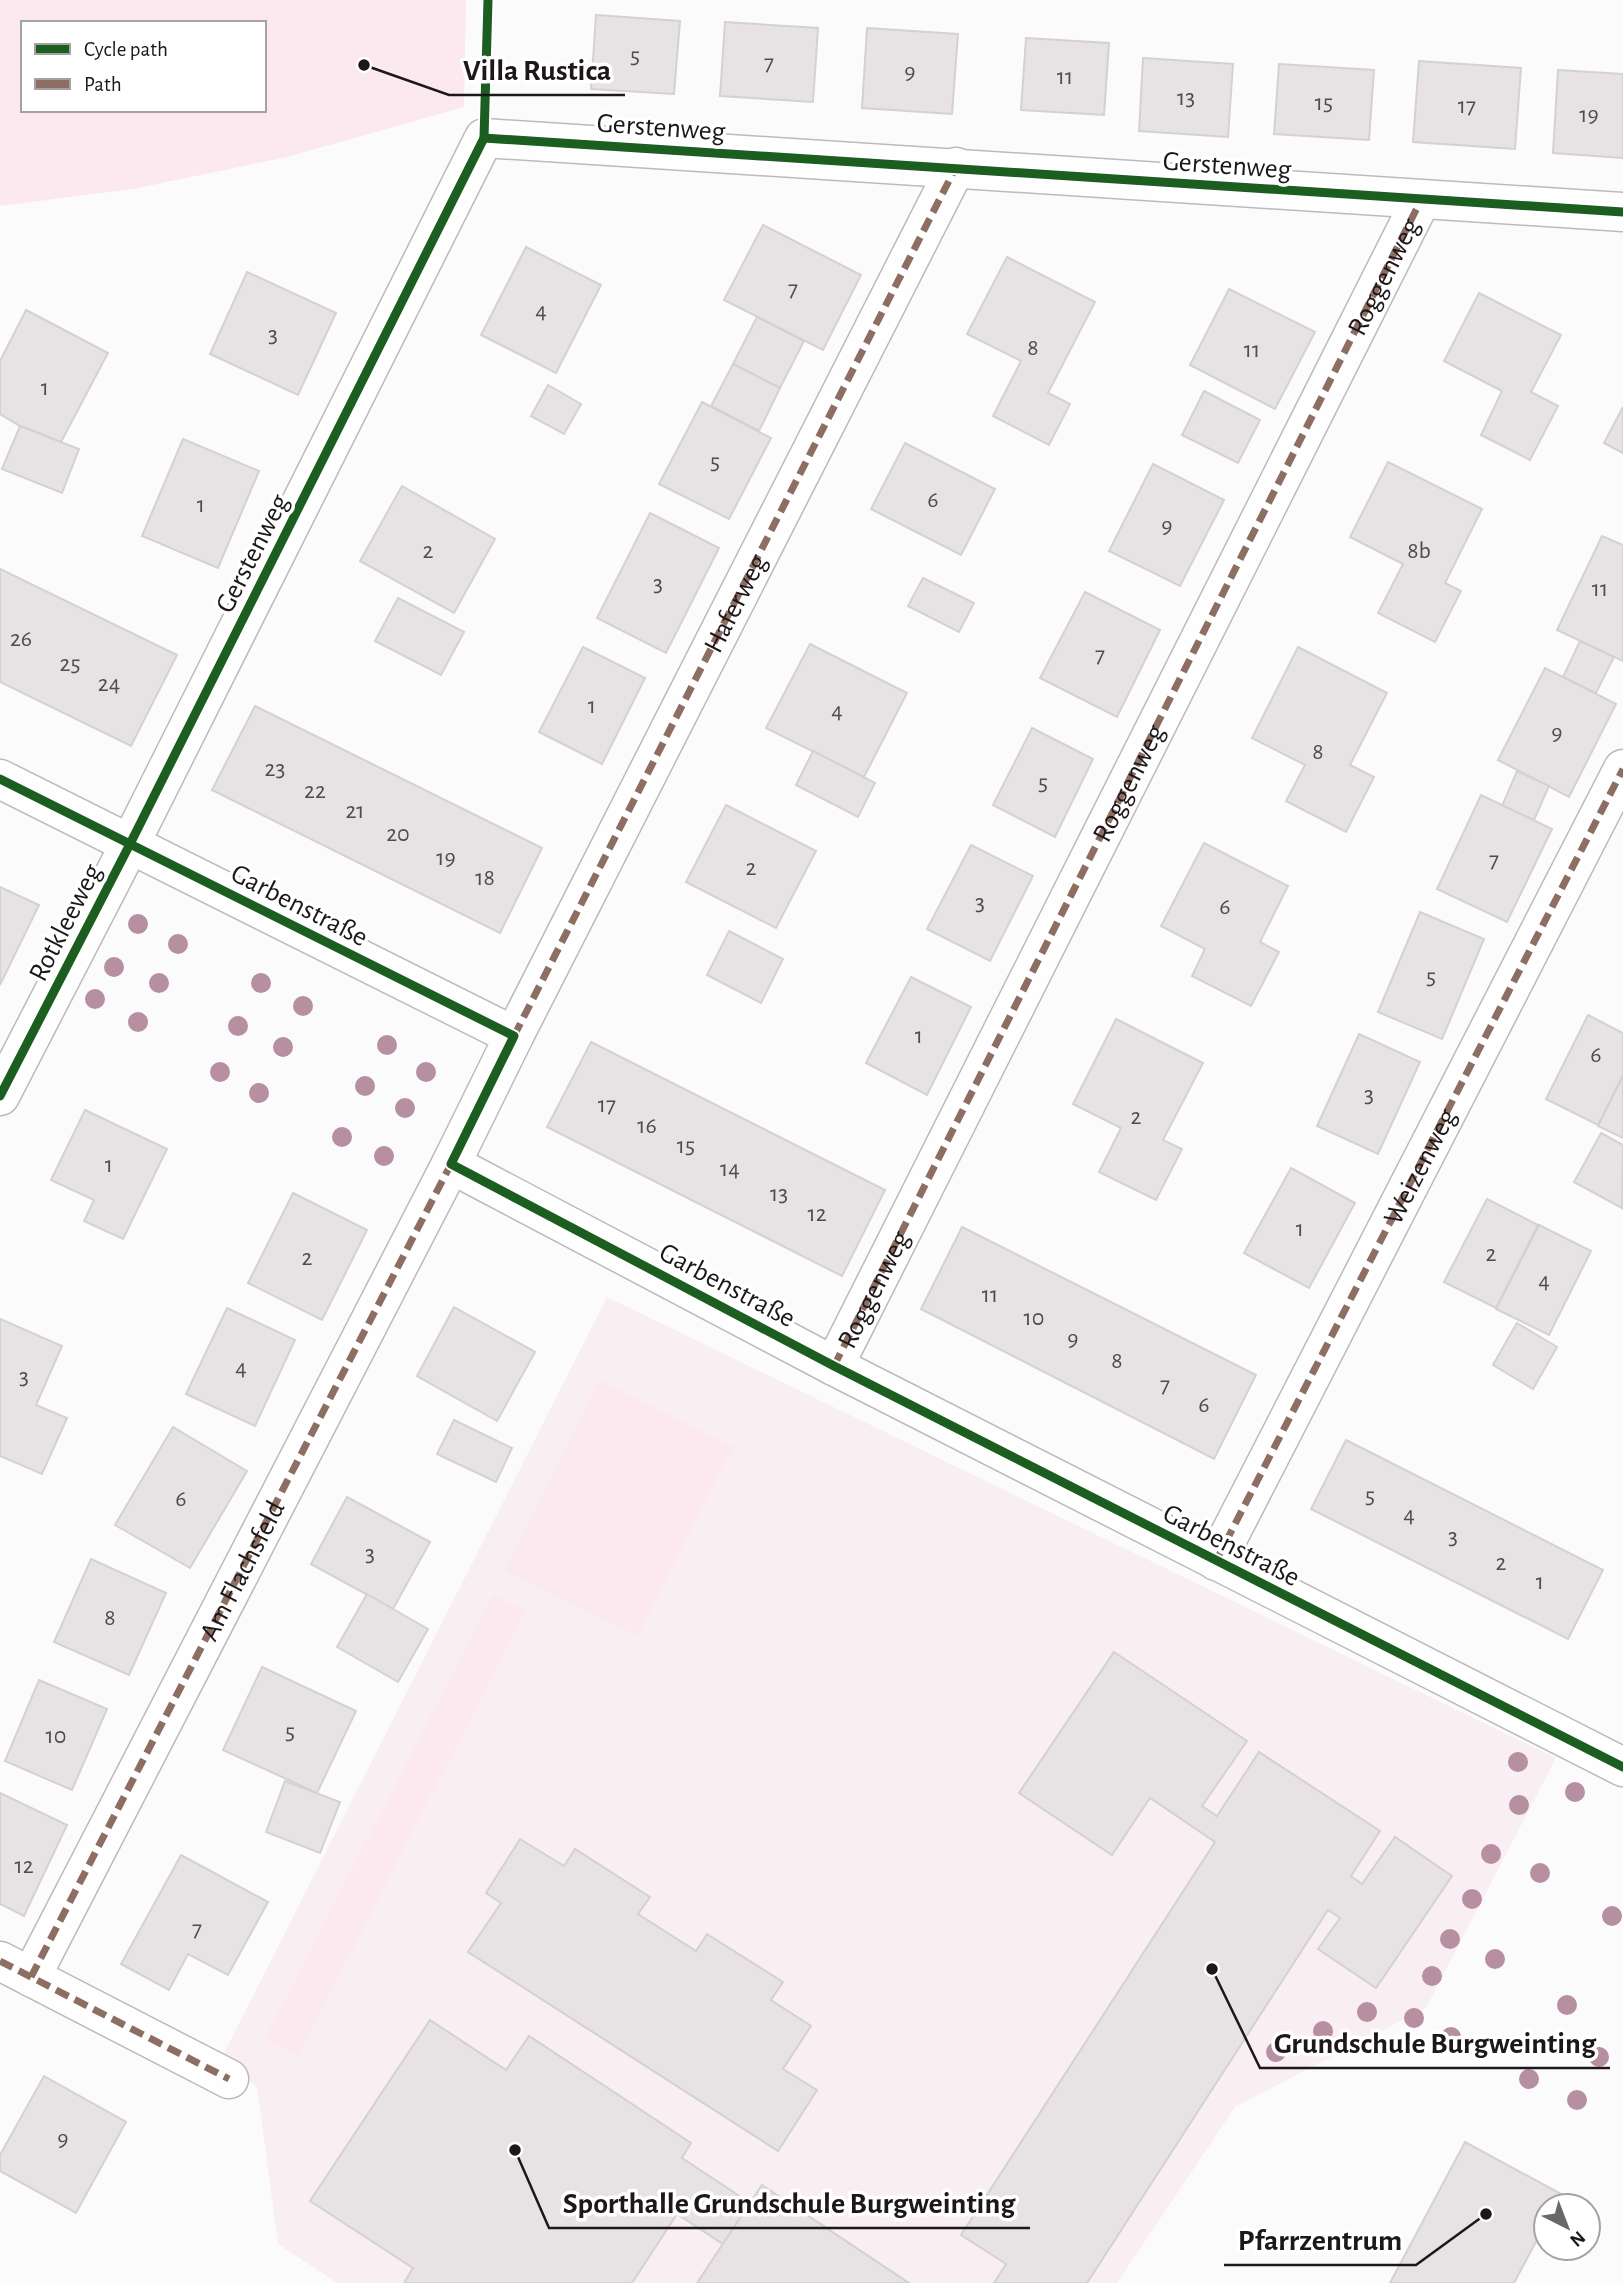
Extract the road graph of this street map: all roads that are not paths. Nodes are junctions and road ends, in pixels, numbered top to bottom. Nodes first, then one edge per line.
1 (956, 167) junction
2 (1421, 200) junction
3 (1623, 212) edge
4 (1623, 769) edge
5 (0, 779) edge
6 (130, 844) junction
7 (514, 1037) junction
8 (0, 1096) edge
9 (452, 1164) junction
10 (834, 1366) junction
11 (1216, 1561) junction
12 (1623, 1767) edge
13 (15, 1969) edge
14 (229, 2079) dead end

1 - 2 street, Gerstenweg
1 - 6 street, Gerstenweg
1 - 7 street, Haferweg
2 - 3 street, Gerstenweg
2 - 10 street, Roggenweg
4 - 11 street, Weizenweg
5 - 6 street, Garbenstraße
6 - 7 street, Garbenstraße
6 - 8 street, Rotkleeweg
7 - 9 street
9 - 10 street, Garbenstraße
9 - 13 street, Am Flachsfeld
10 - 11 street, Garbenstraße
11 - 12 street, Garbenstraße
13 - 14 street, Am Flachsfeld

